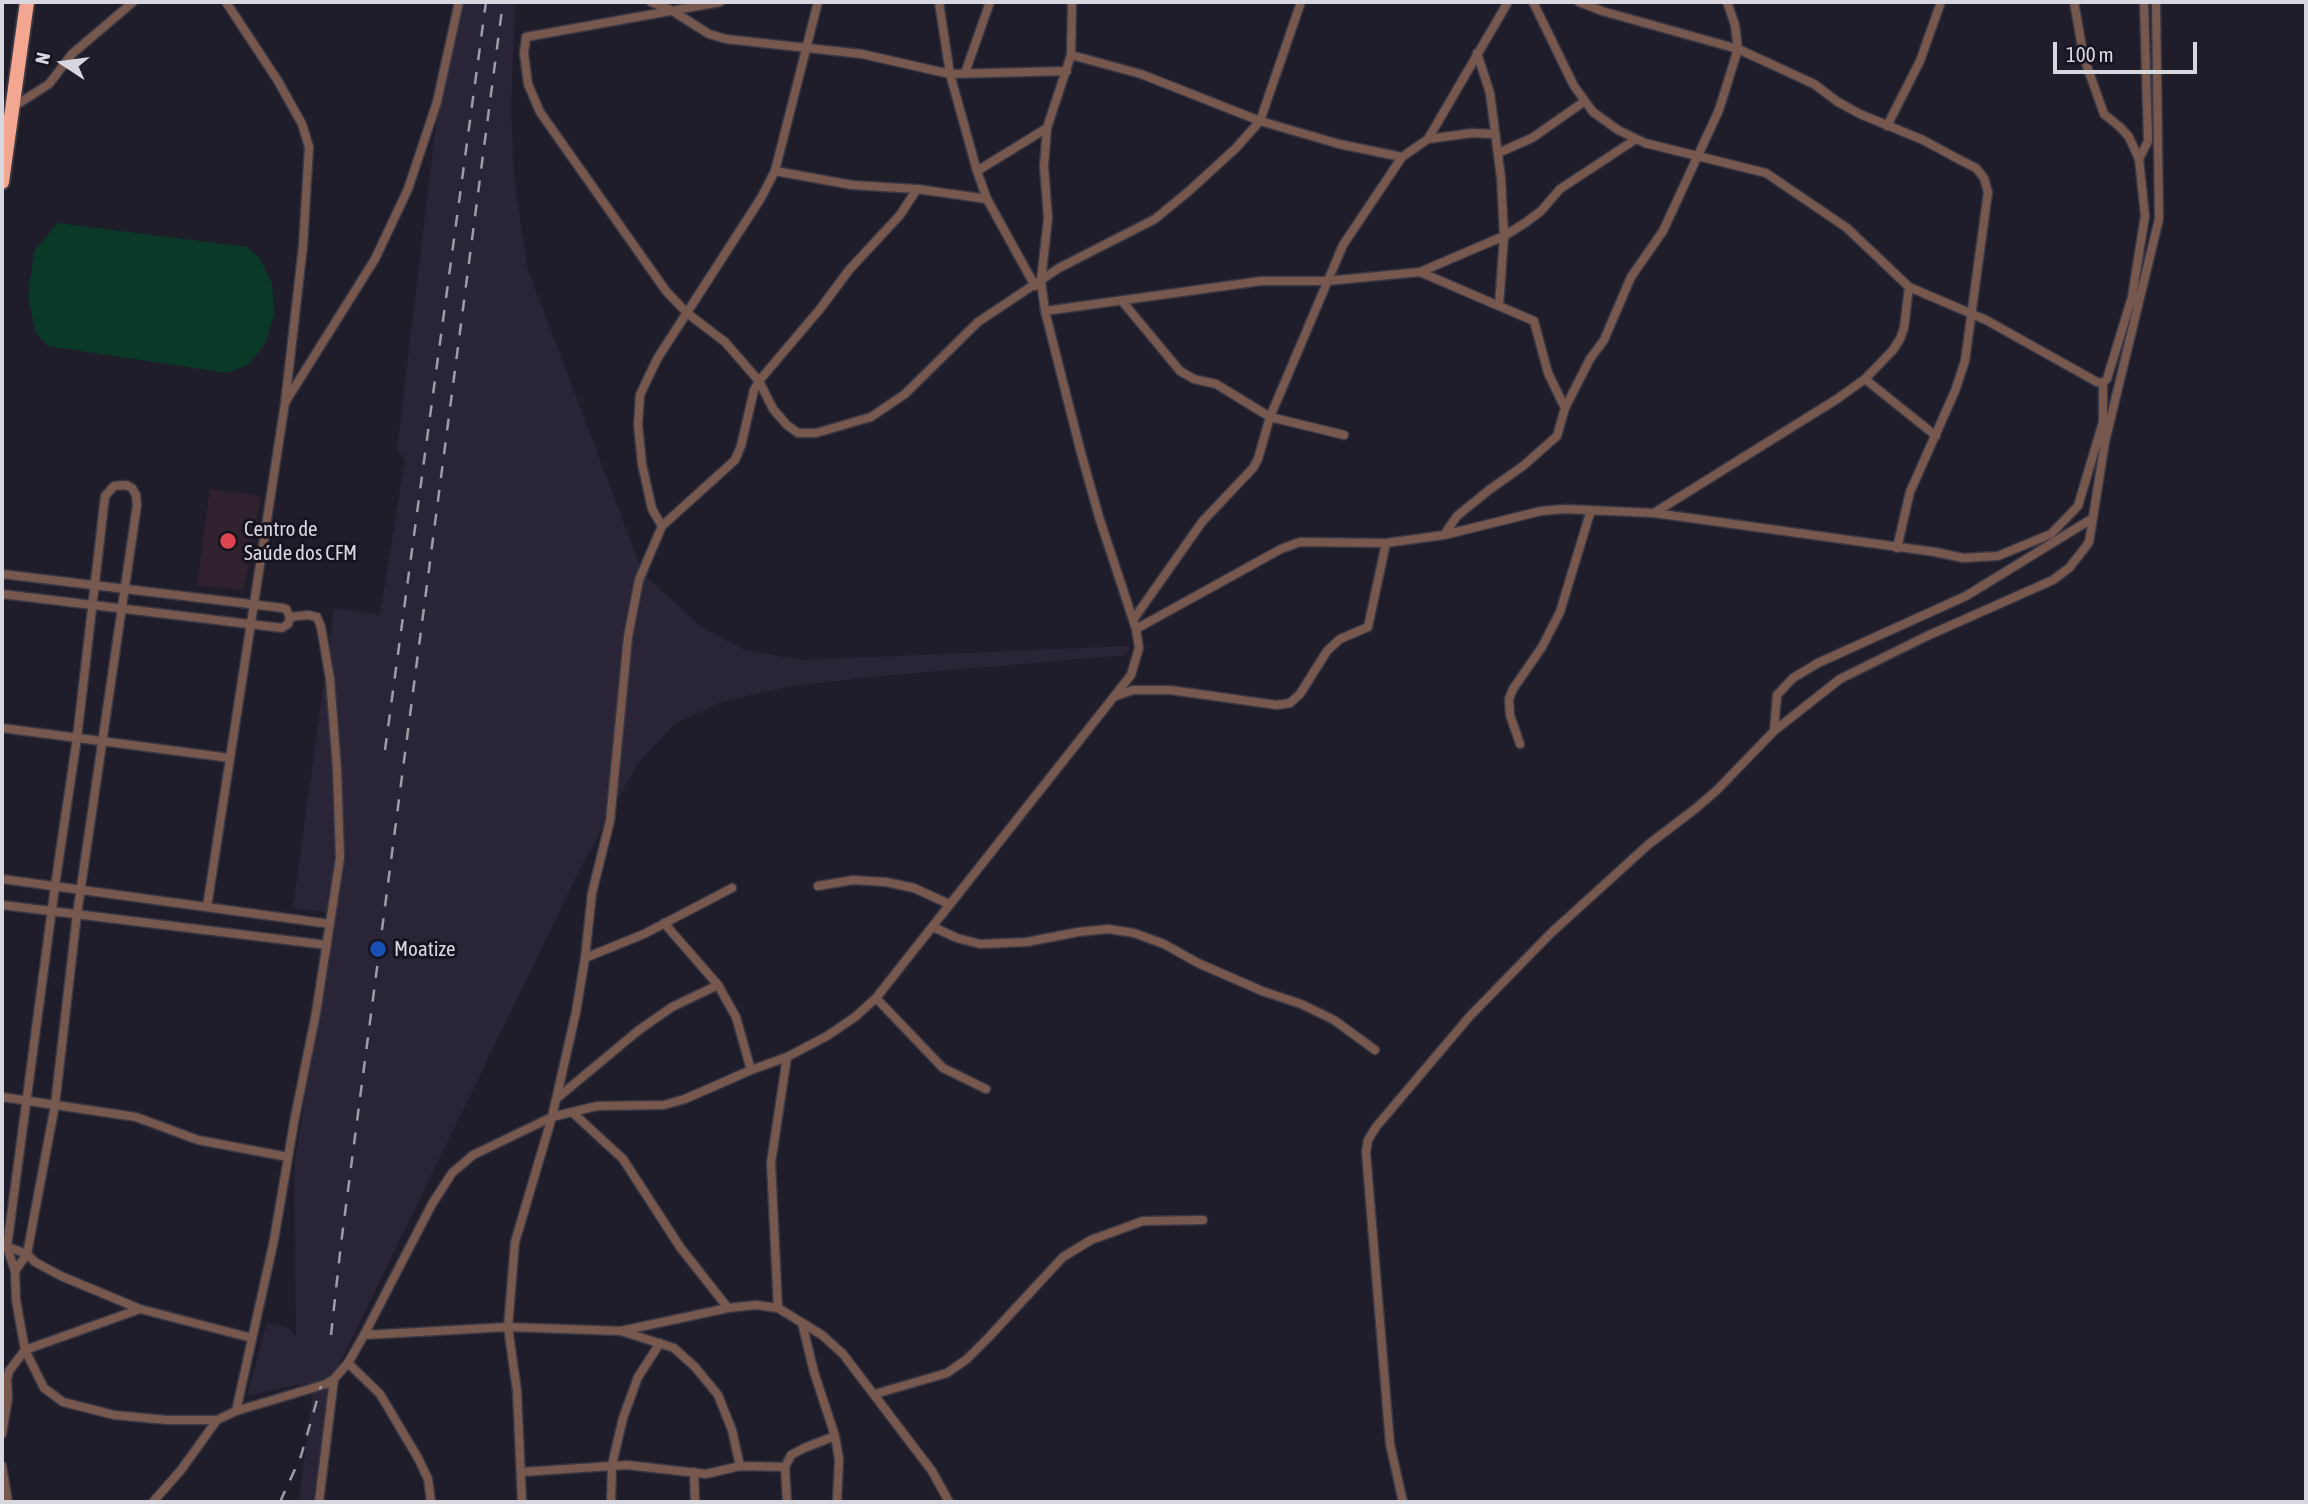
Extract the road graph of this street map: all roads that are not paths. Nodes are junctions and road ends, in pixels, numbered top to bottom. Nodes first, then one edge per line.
1 (27, 2) edge
2 (133, 2) edge
3 (226, 2) edge
4 (459, 2) edge
5 (651, 2) edge
6 (720, 2) edge
7 (818, 2) edge
8 (939, 2) edge
9 (990, 2) edge
10 (1072, 2) edge
11 (1301, 2) edge
12 (1508, 2) edge
13 (1533, 2) edge
14 (1579, 2) edge
15 (1727, 2) edge
16 (1941, 2) edge
17 (2074, 2) edge
18 (2144, 2) edge
19 (2156, 2) edge
20 (697, 5) edge
21 (671, 10) junction
22 (807, 47) junction
23 (1738, 49) junction
24 (1477, 54) junction
25 (1071, 55) junction
26 (1067, 71) junction
27 (965, 73) junction
28 (950, 74) junction
29 (1586, 101) junction
30 (13, 107) junction
31 (1260, 121) junction
32 (1887, 126) junction
33 (1047, 128) junction
34 (1494, 134) junction
35 (1428, 139) junction
36 (1636, 139) junction
37 (1498, 153) junction
38 (1698, 156) junction
39 (1402, 157) junction
40 (2139, 159) junction
41 (775, 171) junction
42 (978, 172) junction
43 (2, 183) edge
44 (917, 189) junction
45 (987, 199) junction
46 (1504, 236) junction
47 (1420, 272) junction
48 (1327, 281) junction
49 (1038, 284) junction
50 (1909, 286) junction
51 (1122, 301) junction
52 (1499, 306) junction
53 (1045, 311) junction
54 (687, 313) junction
55 (1973, 315) junction
56 (1865, 379) junction
57 (759, 381) junction
58 (2103, 383) junction
59 (285, 403) junction
60 (1565, 408) junction
61 (1270, 417) junction
62 (1344, 435) dead end
63 (1936, 436) junction
64 (1591, 510) junction
65 (1654, 513) junction
66 (2093, 518) junction
67 (662, 526) junction
68 (1444, 535) junction
69 (1386, 543) junction
70 (1897, 548) junction
71 (2, 574) edge
72 (96, 585) junction
73 (124, 588) junction
74 (2, 594) edge
75 (252, 604) junction
76 (93, 605) junction
77 (120, 609) junction
78 (290, 617) junction
79 (1135, 624) junction
80 (250, 625) junction
81 (1116, 696) junction
82 (2, 728) edge
83 (1774, 731) junction
84 (77, 738) junction
85 (103, 742) junction
86 (1520, 744) dead end
87 (230, 758) junction
88 (2, 879) edge
89 (55, 886) junction
90 (818, 886) dead end
91 (732, 888) dead end
92 (80, 889) junction
93 (949, 904) junction
94 (2, 905) edge
95 (207, 907) junction
96 (52, 911) junction
97 (76, 914) junction
98 (664, 923) junction
99 (330, 924) junction
100 (933, 928) junction
101 (327, 945) junction
102 (585, 958) junction
103 (718, 985) junction
104 (876, 998) junction
105 (1375, 1050) dead end
106 (787, 1057) junction
107 (751, 1070) junction
108 (986, 1088) dead end
109 (2, 1097) edge
110 (556, 1099) junction
111 (26, 1101) junction
112 (55, 1105) junction
113 (572, 1112) junction
114 (552, 1117) junction
115 (288, 1157) junction
116 (1203, 1220) dead end
117 (4, 1246) edge
118 (27, 1254) junction
119 (15, 1272) junction
120 (140, 1308) junction
121 (728, 1308) junction
122 (778, 1308) junction
123 (802, 1323) junction
124 (508, 1327) junction
125 (621, 1331) junction
126 (363, 1335) junction
127 (252, 1338) junction
128 (660, 1343) junction
129 (25, 1350) junction
130 (348, 1363) junction
131 (334, 1379) junction
132 (875, 1394) junction
133 (5, 1398) edge
134 (236, 1410) junction
135 (217, 1420) junction
136 (2, 1434) edge
137 (835, 1436) junction
138 (611, 1465) junction
139 (2, 1466) edge
140 (740, 1466) junction
141 (785, 1467) junction
142 (522, 1472) junction
143 (694, 1472) junction
144 (8, 1502) edge
145 (153, 1502) edge
146 (319, 1502) edge
147 (431, 1502) edge
148 (522, 1502) edge
149 (611, 1502) edge
150 (695, 1502) edge
151 (787, 1502) edge
152 (837, 1502) edge
153 (949, 1502) edge
154 (1403, 1502) edge

1 - 30 highway
2 - 30 street
3 - 59 street
4 - 59 street
5 - 21 street
6 - 20 street
7 - 22 street
8 - 28 street
9 - 27 street
10 - 25 street
11 - 31 street
12 - 24 street
13 - 29 street
14 - 23 street
15 - 23 street
16 - 32 street
17 - 40 street
18 - 40 street
19 - 66 street
20 - 21 street
21 - 22 street
21 - 54 street
22 - 28 street
22 - 41 street
23 - 32 street
23 - 38 street
24 - 34 street
24 - 35 street
25 - 26 street
25 - 31 street
26 - 27 street
26 - 33 street
27 - 28 street
28 - 42 street
29 - 36 street
29 - 37 street
30 - 43 highway
31 - 39 street
31 - 49 street
32 - 55 street
33 - 42 street
33 - 49 street
34 - 35 street
34 - 37 street
35 - 39 street
36 - 38 street
36 - 46 street
37 - 46 street
38 - 50 street
38 - 60 street
39 - 48 street
40 - 58 street
41 - 44 street
41 - 54 street
42 - 45 street
44 - 45 street
44 - 57 street
45 - 49 street
46 - 47 street
46 - 52 street
47 - 48 street
47 - 52 street
48 - 51 street
48 - 61 street
49 - 53 street
49 - 57 street
50 - 55 street
50 - 56 street
51 - 53 street
51 - 61 street
52 - 60 street
53 - 79 street
54 - 57 street
54 - 67 street
55 - 58 street
55 - 63 street
56 - 63 street
56 - 65 street
57 - 67 street
58 - 70 street
59 - 75 street
60 - 68 street
61 - 62 street
61 - 79 street
63 - 70 street
64 - 65 street
64 - 68 street
64 - 86 street
65 - 70 street
66 - 83 street
66 - 83 street
67 - 102 street
68 - 69 street
69 - 79 street
69 - 81 street
71 - 72 street
72 - 73 street
72 - 73 street
72 - 76 street
73 - 75 street
73 - 77 street
74 - 76 street
75 - 78 street
75 - 80 street
76 - 77 street
76 - 84 street
77 - 80 street
77 - 85 street
78 - 80 street
78 - 99 street
79 - 81 street
80 - 87 street
81 - 93 street
82 - 84 street
83 - 154 street
84 - 85 street
84 - 89 street
85 - 87 street
85 - 92 street
87 - 95 street
88 - 89 street
89 - 92 street
89 - 96 street
90 - 93 street
91 - 98 street
92 - 95 street
92 - 97 street
93 - 100 street
94 - 96 street
95 - 99 street
96 - 97 street
96 - 111 street
97 - 101 street
97 - 112 street
98 - 102 street
98 - 103 street
99 - 101 street
100 - 104 street
100 - 105 street
101 - 115 street
102 - 110 street
103 - 107 street
103 - 110 street
104 - 106 street
104 - 108 street
106 - 107 street
106 - 122 street
107 - 113 street
109 - 111 street
110 - 114 street
111 - 112 street
111 - 117 street
112 - 115 street
112 - 118 street
113 - 114 street
113 - 121 street
114 - 124 street
114 - 126 street
115 - 127 street
116 - 132 street
117 - 118 street
117 - 119 street
118 - 119 street
118 - 120 street
119 - 129 street
120 - 127 street
120 - 129 street
121 - 122 street
121 - 125 street
122 - 123 street
123 - 132 street
123 - 137 street
124 - 125 street
124 - 126 street
124 - 142 street
125 - 128 street
126 - 130 street
127 - 134 street
128 - 138 street
128 - 140 street
129 - 133 street
129 - 135 street
130 - 131 street
130 - 147 street
131 - 134 street
131 - 146 street
132 - 153 street
133 - 136 street
134 - 135 street
135 - 145 street
137 - 141 street
137 - 152 street
138 - 142 street
138 - 143 street
138 - 149 street
139 - 144 street
140 - 141 street
140 - 143 street
141 - 151 street
142 - 148 street
143 - 150 street

